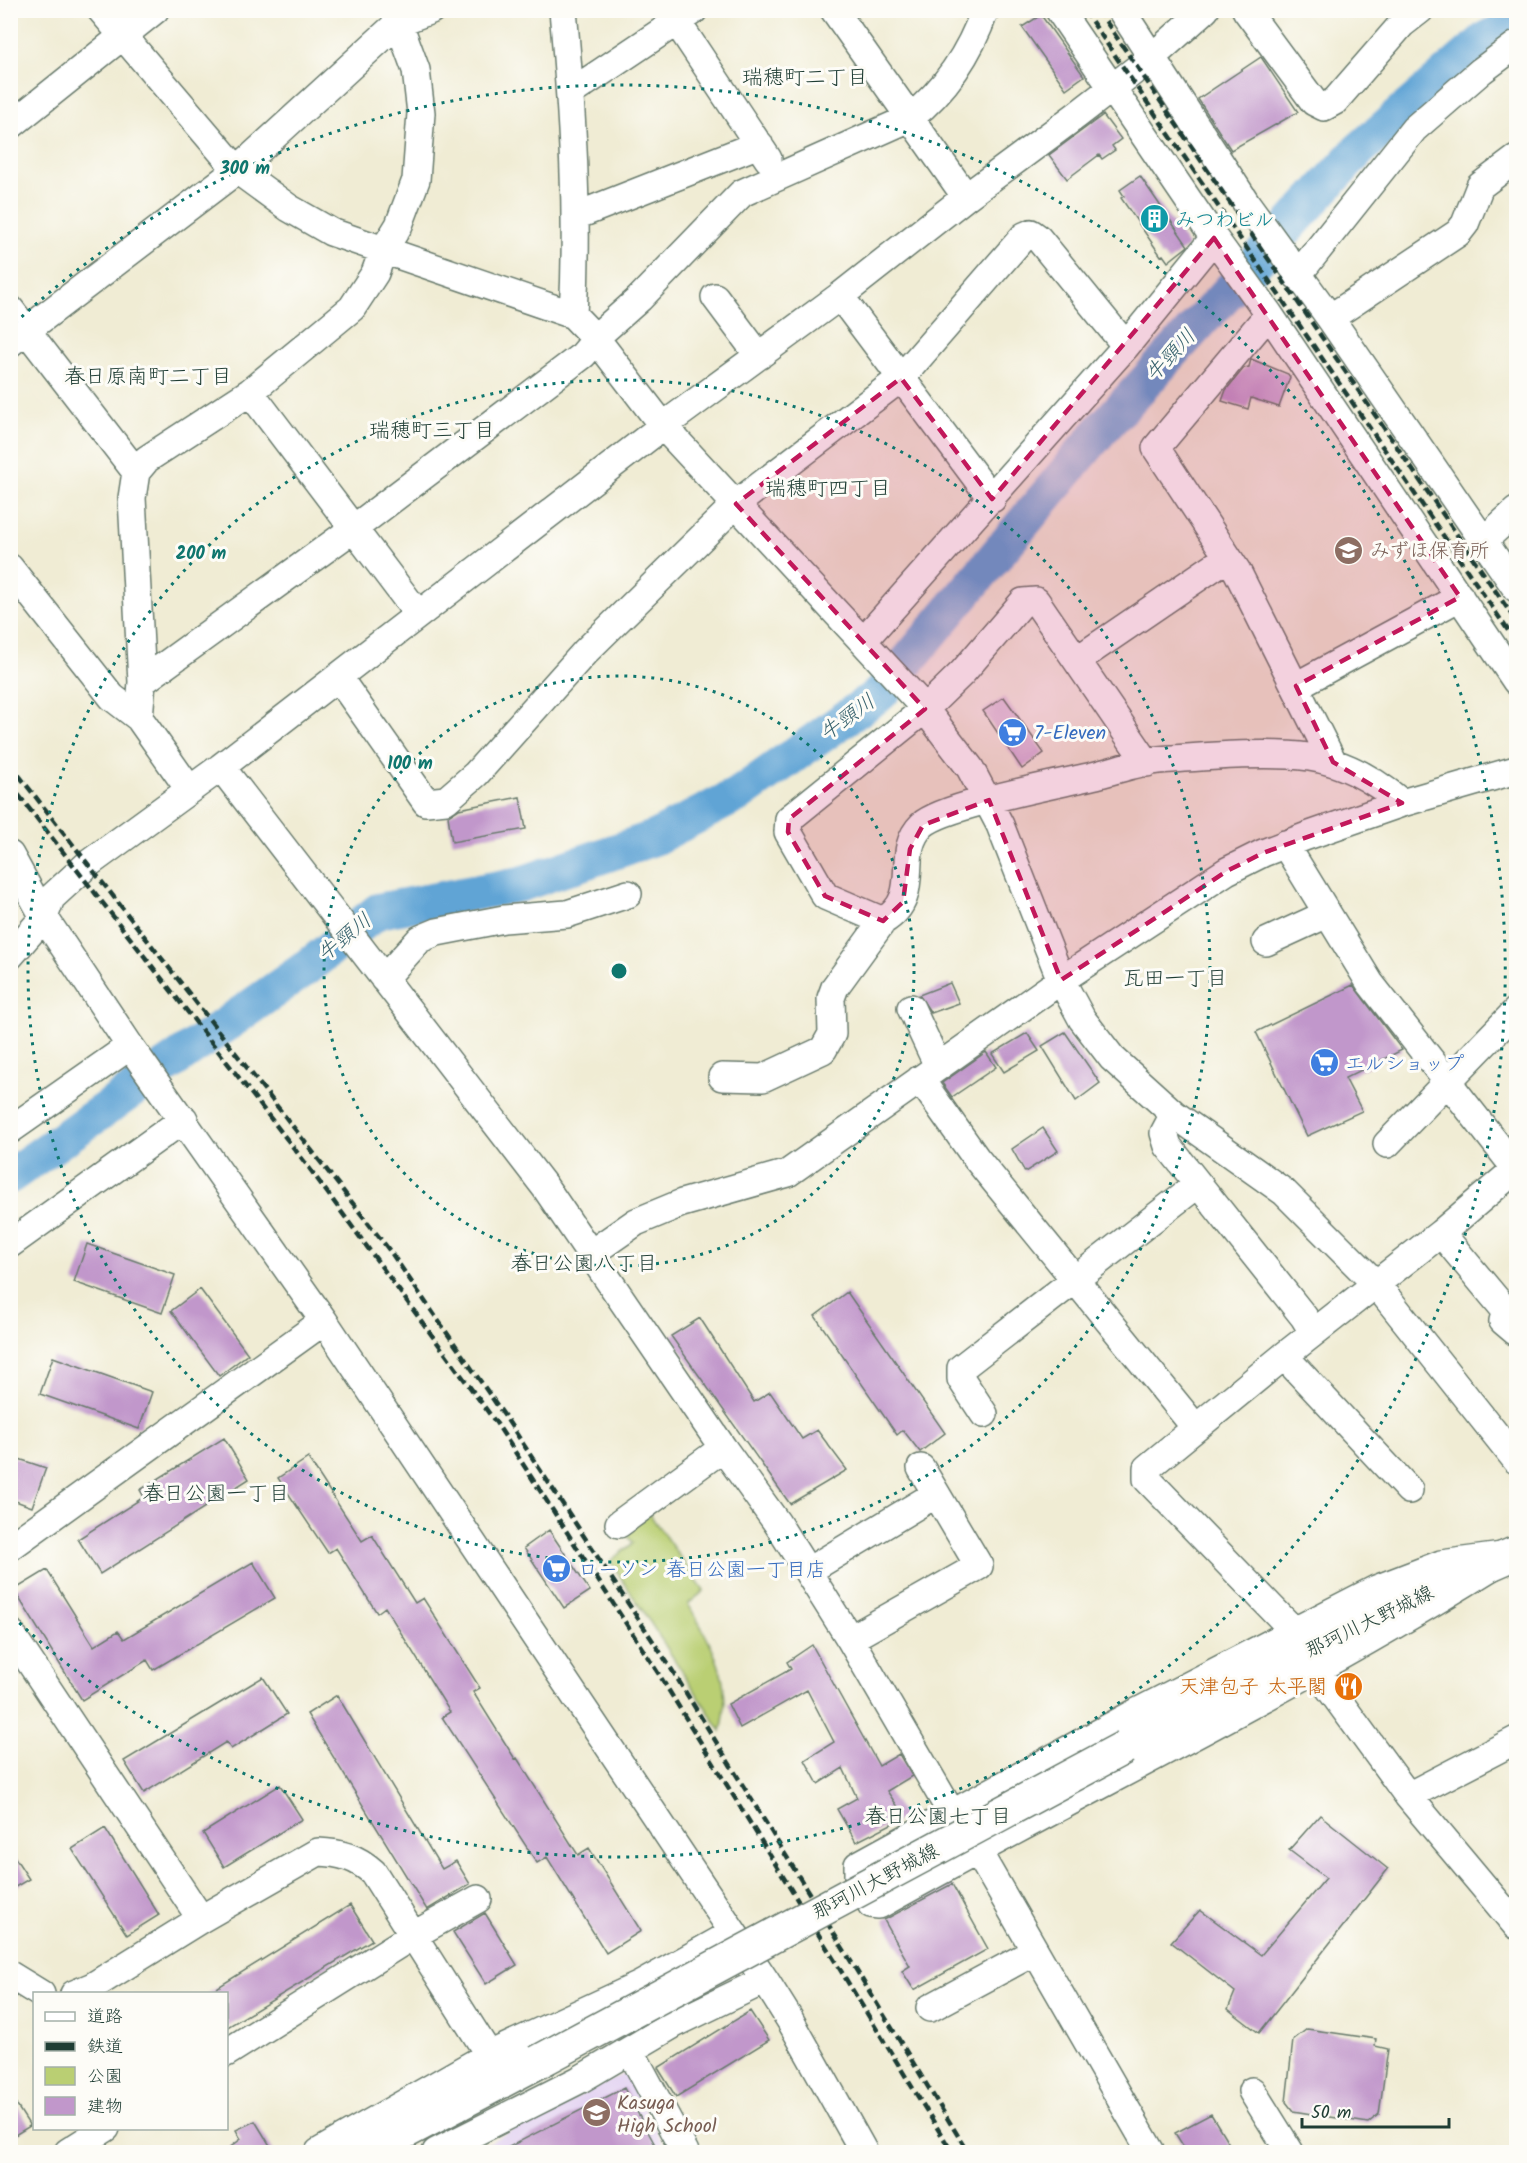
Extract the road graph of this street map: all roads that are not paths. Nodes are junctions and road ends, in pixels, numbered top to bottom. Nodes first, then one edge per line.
1 (101, 10) edge
2 (155, 10) edge
3 (431, 10) edge
4 (563, 10) edge
5 (834, 10) edge
6 (986, 10) edge
7 (1059, 10) edge
8 (1121, 10) edge
9 (1205, 10) edge
10 (1246, 10) edge
11 (1420, 10) edge
12 (397, 16) edge
13 (686, 16) edge
14 (121, 37) junction
15 (1516, 45) edge
16 (1152, 57) junction
17 (1112, 88) junction
18 (570, 93) junction
19 (910, 118) junction
20 (10, 126) edge
21 (759, 144) junction
22 (1516, 159) edge
23 (237, 170) junction
24 (777, 176) junction
25 (966, 197) junction
26 (576, 216) junction
27 (1214, 238) junction
28 (382, 251) junction
29 (1297, 276) junction
30 (840, 296) junction
31 (715, 297) dead end
32 (10, 309) edge
33 (1269, 314) junction
34 (573, 315) junction
35 (1330, 318) junction
36 (19, 337) edge
37 (597, 340) junction
38 (1126, 346) junction
39 (759, 356) junction
40 (901, 378) junction
41 (250, 392) junction
42 (663, 426) junction
43 (136, 472) junction
44 (992, 499) junction
45 (736, 504) junction
46 (1516, 511) edge
47 (353, 529) junction
48 (1483, 541) junction
49 (1228, 557) junction
50 (10, 568) edge
51 (1516, 588) edge
52 (1460, 597) junction
53 (418, 615) junction
54 (863, 641) junction
55 (1077, 660) junction
56 (338, 677) junction
57 (1516, 681) edge
58 (142, 682) junction
59 (1296, 686) junction
60 (923, 706) junction
61 (140, 718) junction
62 (1333, 762) junction
63 (1147, 763) junction
64 (221, 767) junction
65 (1516, 770) edge
66 (189, 789) junction
67 (989, 800) junction
68 (1402, 803) junction
69 (1285, 844) junction
70 (10, 855) edge
71 (628, 894) dead end
72 (1327, 914) junction
73 (44, 917) junction
74 (883, 921) junction
75 (1266, 942) dead end
76 (10, 956) edge
77 (379, 972) junction
78 (1061, 980) junction
79 (910, 1008) dead end
80 (1516, 1011) edge
81 (130, 1046) junction
82 (929, 1072) junction
83 (722, 1077) dead end
84 (1448, 1083) junction
85 (1174, 1114) junction
86 (184, 1119) junction
87 (10, 1130) edge
88 (1387, 1144) dead end
89 (1516, 1169) edge
90 (1198, 1184) junction
91 (1442, 1233) junction
92 (10, 1244) edge
93 (590, 1254) junction
94 (1073, 1278) junction
95 (1376, 1284) junction
96 (324, 1321) junction
97 (1313, 1332) junction
98 (1516, 1332) edge
99 (1284, 1356) junction
100 (983, 1415) dead end
101 (1195, 1427) junction
102 (723, 1448) junction
103 (1516, 1460) edge
104 (921, 1468) dead end
105 (1409, 1490) dead end
106 (936, 1494) junction
107 (619, 1524) dead end
108 (10, 1547) edge
109 (1513, 1554) edge
110 (808, 1571) junction
111 (1293, 1630) junction
112 (10, 1632) edge
113 (850, 1639) junction
114 (1316, 1670) junction
115 (1516, 1740) edge
116 (1408, 1796) junction
117 (952, 1814) junction
118 (977, 1850) junction
119 (478, 1899) dead end
120 (201, 1919) junction
121 (1516, 1925) edge
122 (734, 1933) junction
123 (412, 1936) junction
124 (1034, 1952) junction
125 (10, 1975) edge
126 (765, 1980) junction
127 (38, 1992) edge
128 (79, 1992) edge
129 (930, 2008) dead end
130 (630, 2050) junction
131 (228, 2052) edge
132 (489, 2055) junction
133 (1252, 2091) dead end
134 (103, 2130) edge
135 (68, 2152) edge
136 (319, 2152) edge
137 (367, 2152) edge
138 (436, 2152) edge
139 (685, 2152) edge
140 (864, 2152) edge
141 (1150, 2152) edge
142 (1290, 2152) edge

1 - 14 street
2 - 14 street
3 - 12 street
4 - 18 street
5 - 19 street
6 - 19 street
7 - 17 street
8 - 16 street
9 - 16 street
10 - 11 street
12 - 23 street
12 - 28 street
13 - 18 street
13 - 21 street
14 - 20 street
14 - 23 street
15 - 29 street
16 - 17 street
16 - 29 street
17 - 25 street
17 - 27 street
18 - 26 street
19 - 24 street
19 - 25 street
21 - 24 street
21 - 26 street
22 - 35 street
23 - 28 street
23 - 36 street
24 - 37 street
25 - 30 street
26 - 34 street
27 - 33 street
27 - 38 street
28 - 34 street
28 - 41 street
29 - 35 street
30 - 39 street
30 - 40 street
31 - 39 street
32 - 36 street
33 - 49 street
33 - 52 street
34 - 37 street
35 - 48 street
36 - 43 street
37 - 42 street
37 - 47 street
38 - 40 street
38 - 44 street
39 - 42 street
40 - 44 street
40 - 45 street
41 - 43 street
41 - 47 street
42 - 45 street
42 - 53 street
43 - 58 street
44 - 54 street
45 - 54 street
45 - 56 street
46 - 48 street
47 - 53 street
47 - 58 street
48 - 51 street
49 - 55 street
49 - 59 street
50 - 61 street
52 - 57 street
52 - 59 street
53 - 56 street
54 - 60 street
55 - 60 street
55 - 63 street
56 - 64 street
58 - 61 street
59 - 62 street
60 - 67 street
60 - 74 street
61 - 66 street
62 - 63 street
62 - 68 street
63 - 67 street
64 - 66 street
64 - 77 street
65 - 68 street
66 - 73 street
67 - 74 street
67 - 78 street
68 - 69 street
69 - 72 street
69 - 78 street
70 - 73 street
71 - 77 street
72 - 75 street
72 - 84 street
73 - 76 street
73 - 81 street
74 - 83 street
77 - 93 street
78 - 82 street
78 - 85 street
79 - 82 street
80 - 84 street
81 - 86 street
81 - 87 street
82 - 93 street
82 - 94 street
84 - 88 street
84 - 89 street
85 - 90 street
85 - 95 street
86 - 92 street
86 - 96 street
89 - 91 street
90 - 94 street
90 - 97 street
91 - 95 street
91 - 98 street
93 - 102 street
94 - 100 street
94 - 101 street
95 - 97 street
95 - 103 street
96 - 108 street
96 - 122 street
97 - 99 street
99 - 101 street
99 - 105 street
101 - 111 street
102 - 107 street
102 - 110 street
104 - 106 street
106 - 110 street
106 - 113 street
109 - 111 street
109 - 114 street
109 - 137 main road, 那珂川大野城線, bridge
110 - 113 street
111 - 117 street
112 - 120 street
113 - 117 street
114 - 116 street
114 - 118 street
115 - 116 street
116 - 121 street
117 - 118 street
117 - 118 street
118 - 124 street
119 - 123 street
120 - 123 street
120 - 128 street
122 - 126 street
122 - 132 street
123 - 131 street
123 - 132 street
124 - 129 street
124 - 141 street
125 - 127 street
126 - 130 street
126 - 140 street
130 - 138 street
130 - 139 street
132 - 136 street
133 - 142 street
134 - 135 street

